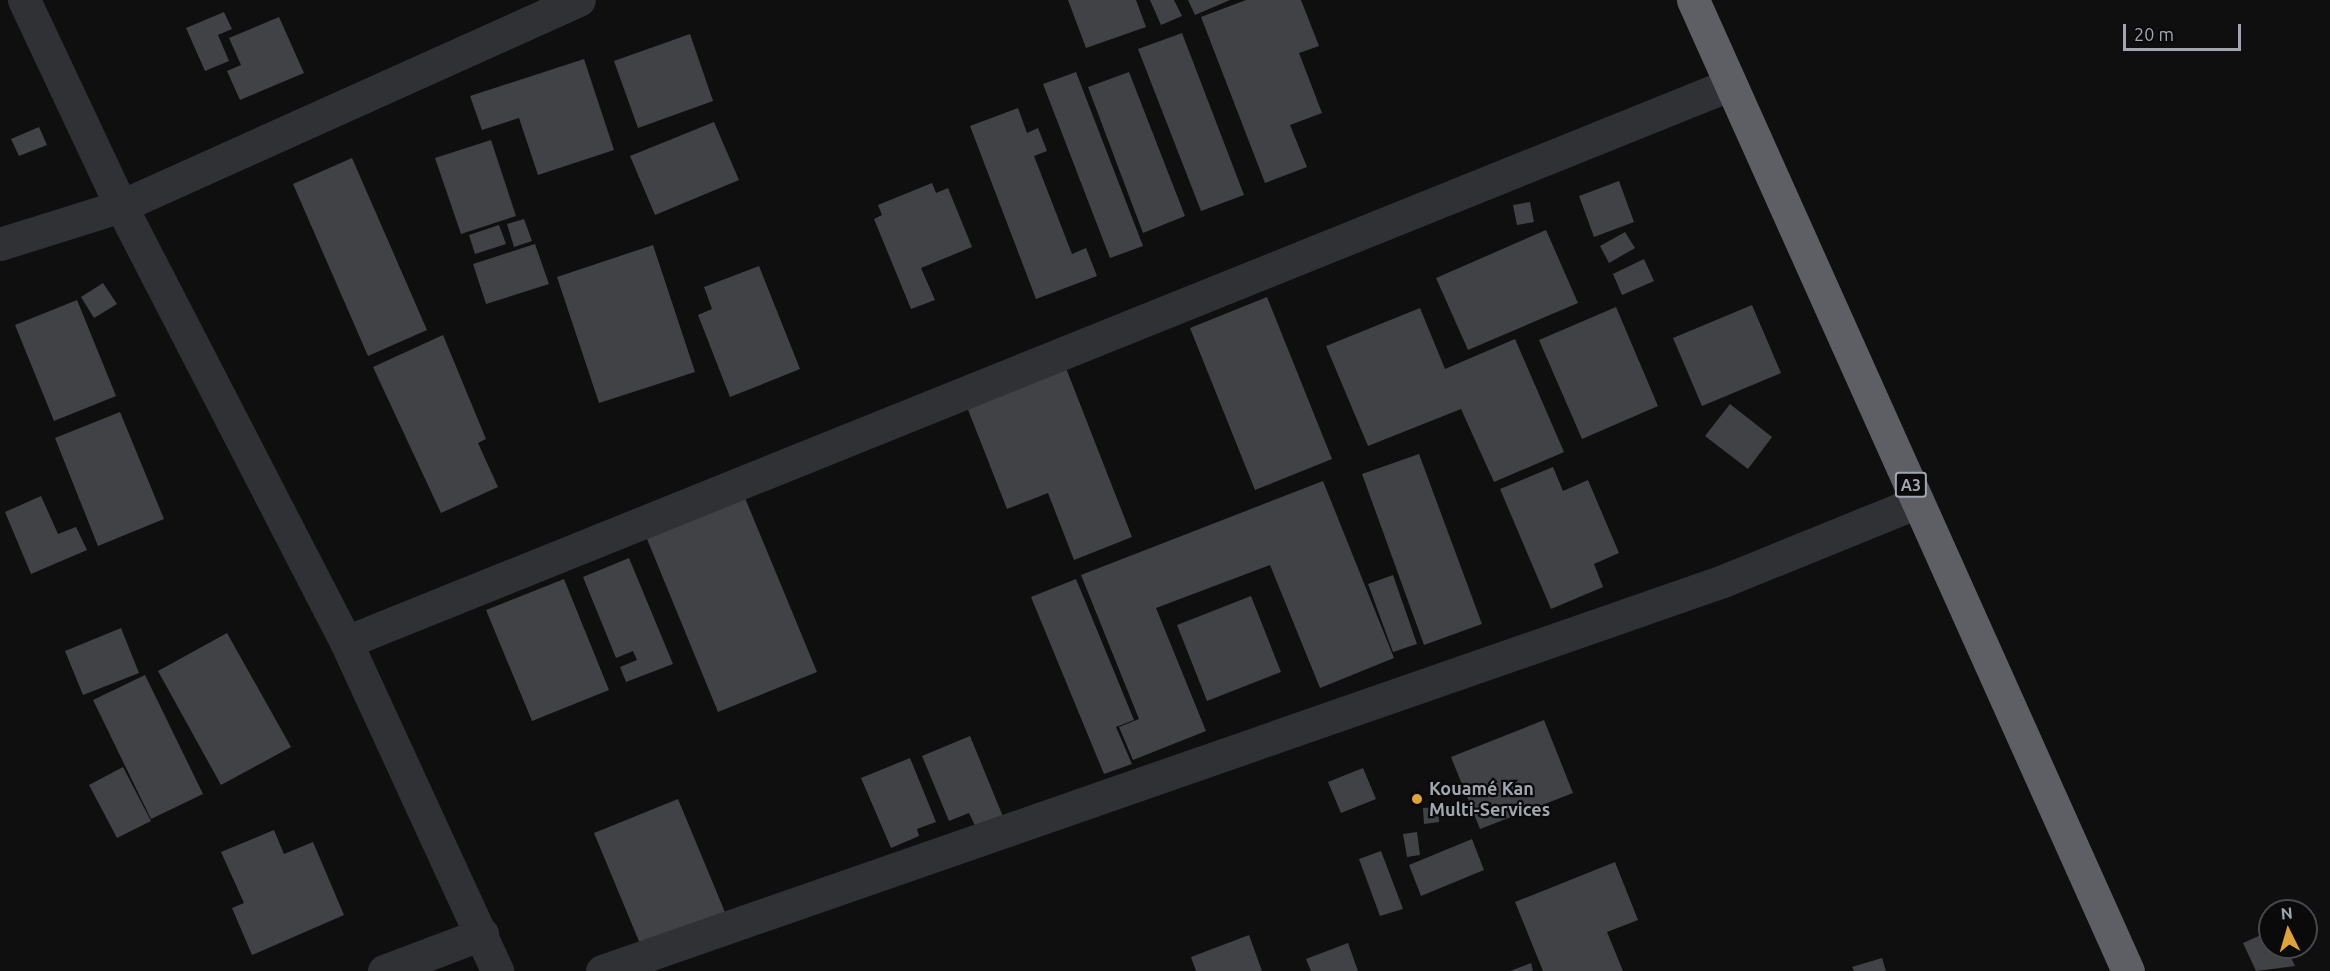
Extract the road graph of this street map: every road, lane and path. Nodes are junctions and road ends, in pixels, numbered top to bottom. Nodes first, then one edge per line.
1 (24, 0) edge
2 (579, 0) edge
3 (1693, 0) edge
4 (1731, 84) junction
5 (121, 206) junction
6 (0, 244) edge
7 (1918, 502) junction
8 (346, 642) junction
9 (482, 934) junction
10 (384, 971) edge
11 (497, 971) edge
12 (602, 971) edge
13 (2128, 971) edge

1 - 5 street
2 - 5 street
3 - 4 highway, A3
4 - 7 highway, A3
4 - 8 street
5 - 6 street
5 - 8 street
7 - 12 street
7 - 13 highway, A3
8 - 9 street
9 - 10 street
9 - 11 street

